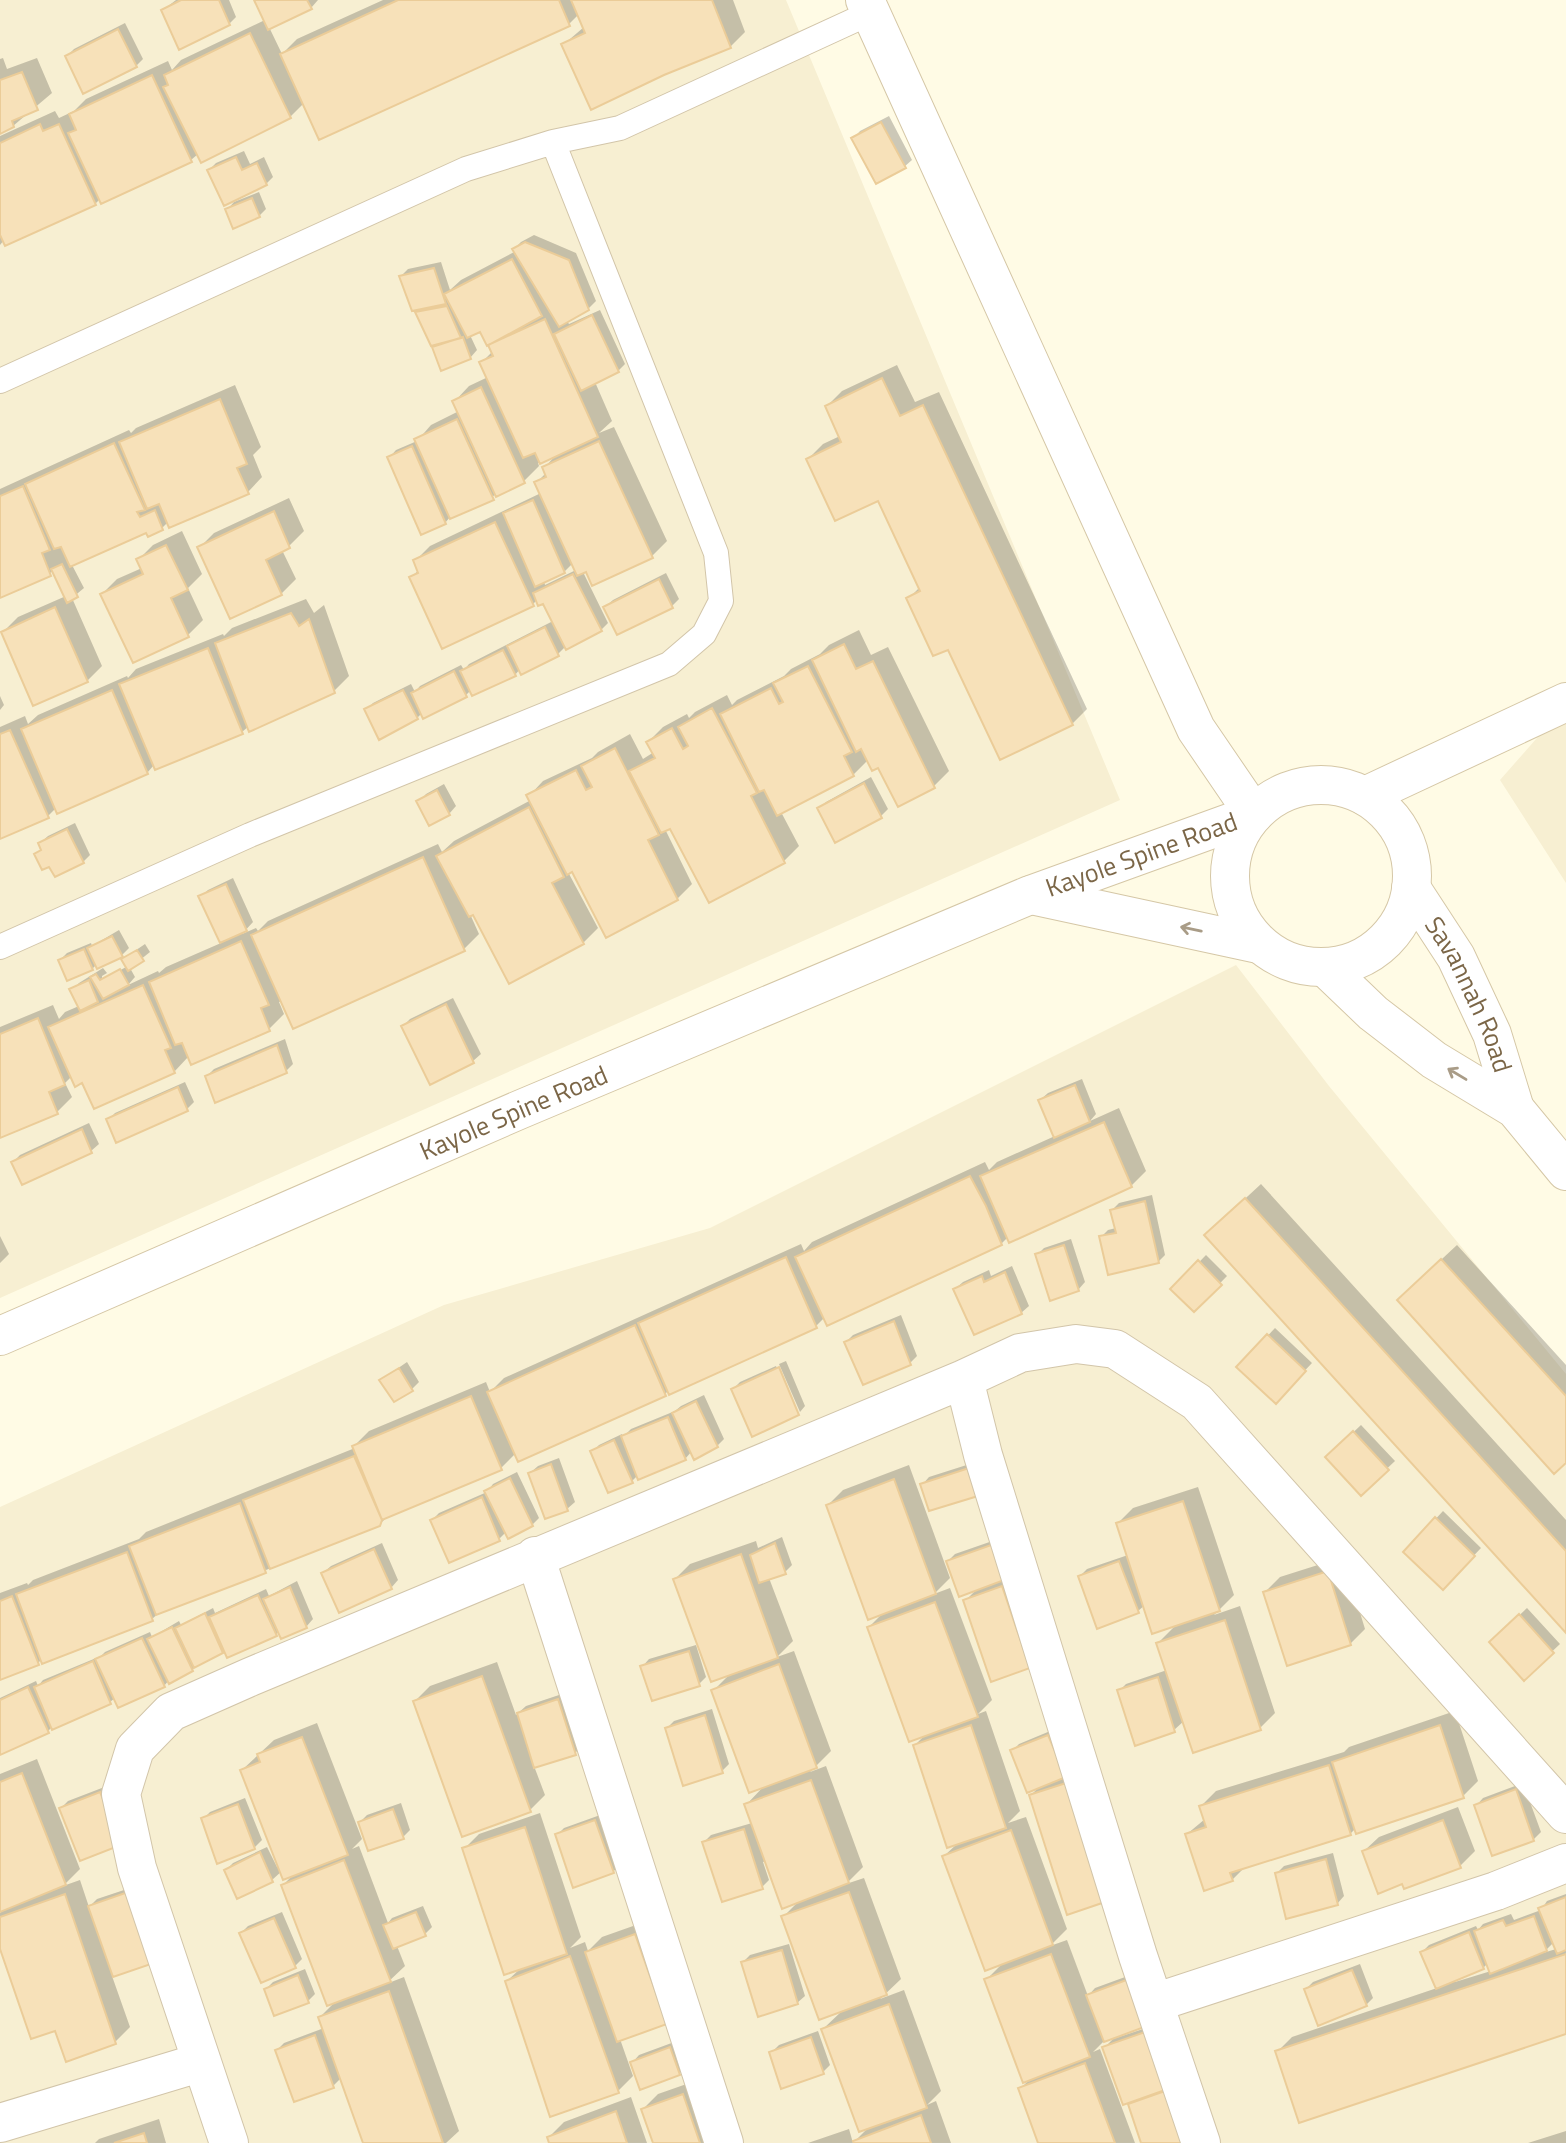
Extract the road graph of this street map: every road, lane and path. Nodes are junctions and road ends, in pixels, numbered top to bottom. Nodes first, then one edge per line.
1 (867, 6) edge
2 (553, 142) junction
3 (0, 381) edge
4 (1566, 702) edge
5 (1365, 796) junction
6 (1254, 814) junction
7 (1411, 888) junction
8 (1030, 895) junction
9 (1258, 944) junction
10 (0, 947) edge
11 (1326, 968) junction
12 (1515, 1109) junction
13 (1566, 1171) edge
14 (0, 1336) edge
15 (964, 1379) junction
16 (535, 1556) junction
17 (1566, 1814) edge
18 (1566, 1863) edge
19 (1154, 2003) junction
20 (202, 2062) junction
21 (0, 2123) edge
22 (229, 2143) edge
23 (724, 2143) edge
24 (1201, 2143) edge

1 - 2 lane
1 - 6 street
2 - 3 lane
2 - 10 lane
4 - 5 street
5 - 6 street
5 - 7 street
6 - 8 street, Kayole Spine Road
6 - 9 street
7 - 11 street
7 - 12 street, Savannah Road
9 -> 8 street, Kayole Spine Road
8 - 14 street, Kayole Spine Road
9 - 11 street
12 -> 11 street, Savannah Road
12 - 13 street, Savannah Road
15 - 16 street
15 - 17 street
15 - 19 street
16 - 20 street
16 - 23 street
18 - 19 street
19 - 24 street
20 - 21 street
20 - 22 street

